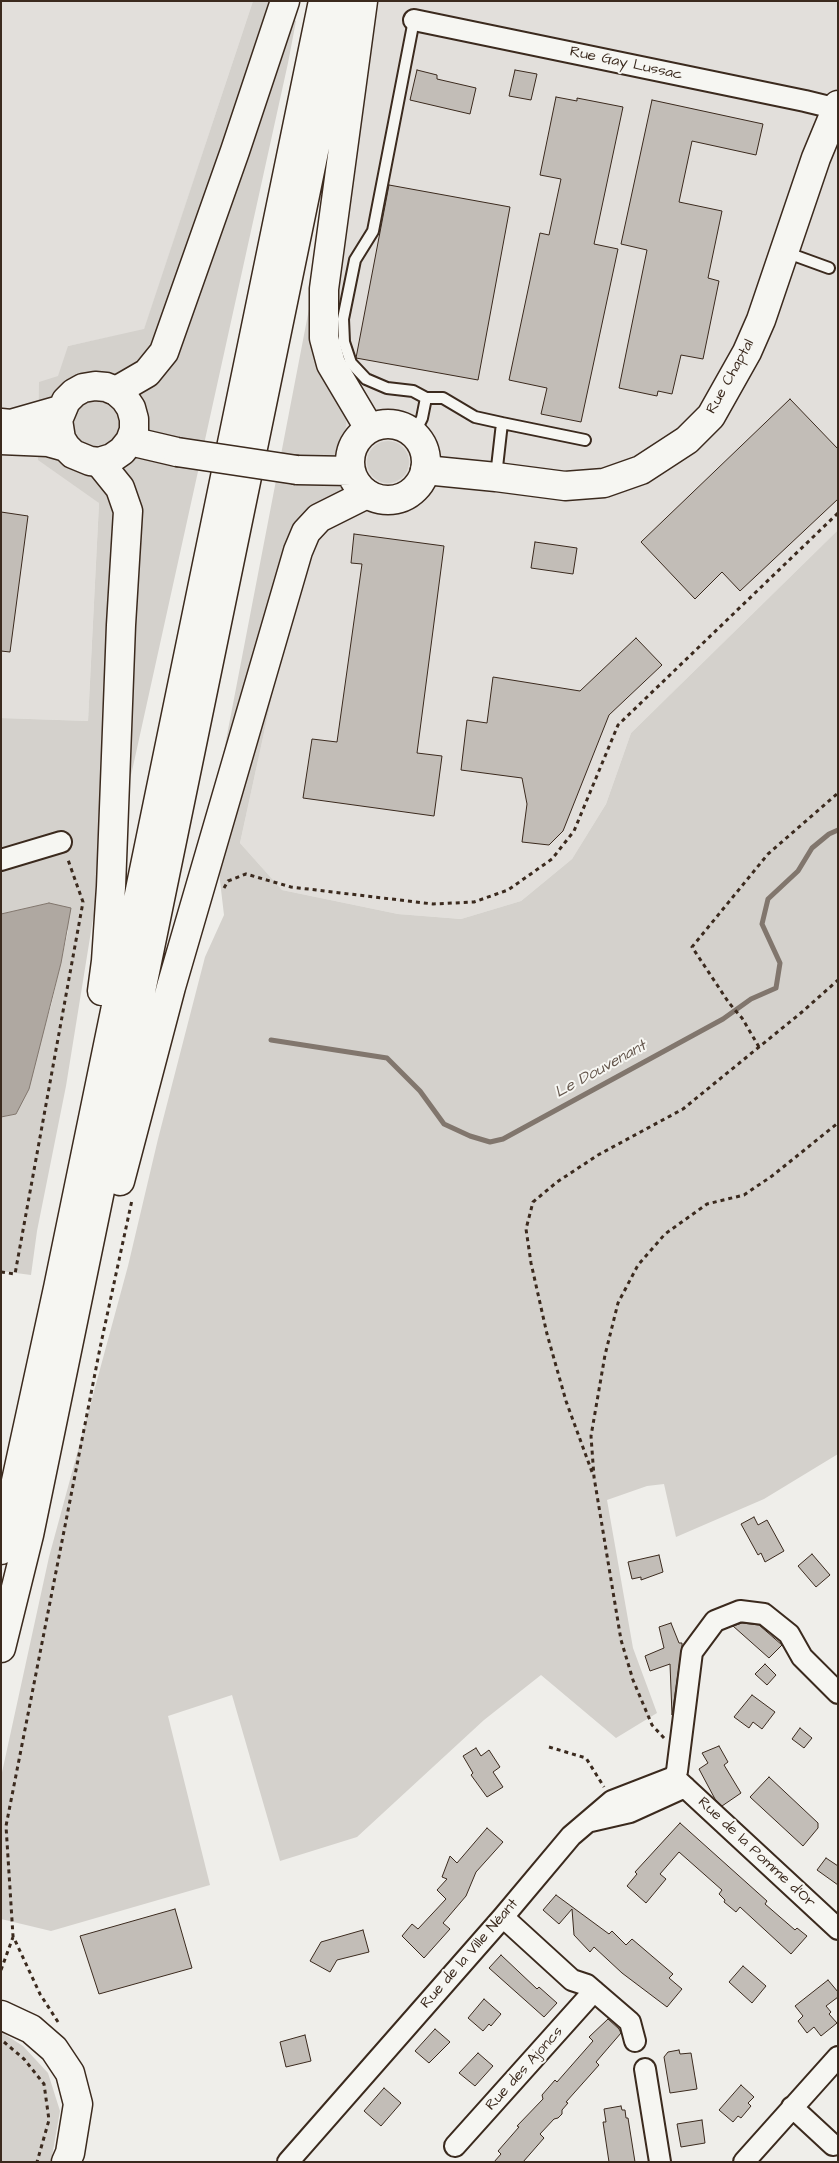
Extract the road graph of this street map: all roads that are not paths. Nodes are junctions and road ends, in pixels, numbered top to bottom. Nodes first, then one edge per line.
1 (285, 1) edge
2 (323, 1) edge
3 (345, 1) edge
4 (363, 1) edge
5 (414, 20) joint
6 (837, 108) edge
7 (784, 252) junction
8 (829, 268) dead end
9 (116, 391) junction
10 (426, 398) junction
11 (60, 410) junction
12 (1, 423) edge
13 (502, 423) junction
14 (369, 428) junction
15 (414, 434) junction
16 (1, 440) edge
17 (585, 440) dead end
18 (130, 441) junction
19 (66, 447) junction
20 (99, 462) junction
21 (425, 470) junction
22 (351, 471) junction
23 (496, 476) junction
24 (367, 494) junction
25 (61, 842) road end
26 (1, 860) edge
27 (102, 1074) junction
28 (76, 1307) junction
29 (1, 1550) edge
30 (1, 1648) edge
31 (838, 1693) edge
32 (679, 1782) junction
33 (586, 1822) junction
34 (502, 1918) junction
35 (838, 1929) edge
36 (594, 1991) junction
37 (1, 2015) edge
38 (635, 2042) dead end
39 (838, 2057) edge
40 (644, 2068) dead end
41 (792, 2107) junction
42 (833, 2145) dead end
43 (455, 2146) dead end
44 (66, 2162) edge
45 (288, 2162) edge
46 (660, 2162) edge
47 (744, 2162) edge

1 - 9 main road
2 - 27 main road
3 - 28 main road
4 - 14 main road
5 - 6 street, Rue Gay Lussac
5 - 10 lane
6 - 7 main road, Rue Chaptal
7 - 8 lane
7 - 23 main road, Rue Chaptal
9 - 11 main road
9 - 18 main road
10 - 13 lane
10 - 15 lane
11 - 12 main road
11 - 19 main road
13 - 17 lane
13 - 23 lane
14 - 15 main road
14 - 22 main road
15 - 21 main road
16 - 19 main road
18 - 20 main road
18 - 22 main road, bridge
19 - 20 main road
20 - 27 main road
21 - 23 main road, Rue Chaptal
21 - 24 main road
22 - 24 main road
24 - 28 main road
25 - 26 street
27 - 29 main road
28 - 30 main road
31 - 32 street
32 - 33 street
32 - 33 street, Rue de la Ville Néant
32 - 35 street, Rue de la Pomme d'Or
33 - 34 street, Rue de la Ville Néant
34 - 36 street
34 - 45 street, Rue de la Ville Néant
36 - 38 street
36 - 43 street, Rue des Ajoncs
37 - 44 main road
39 - 41 street
40 - 46 street
41 - 42 street
41 - 47 street

